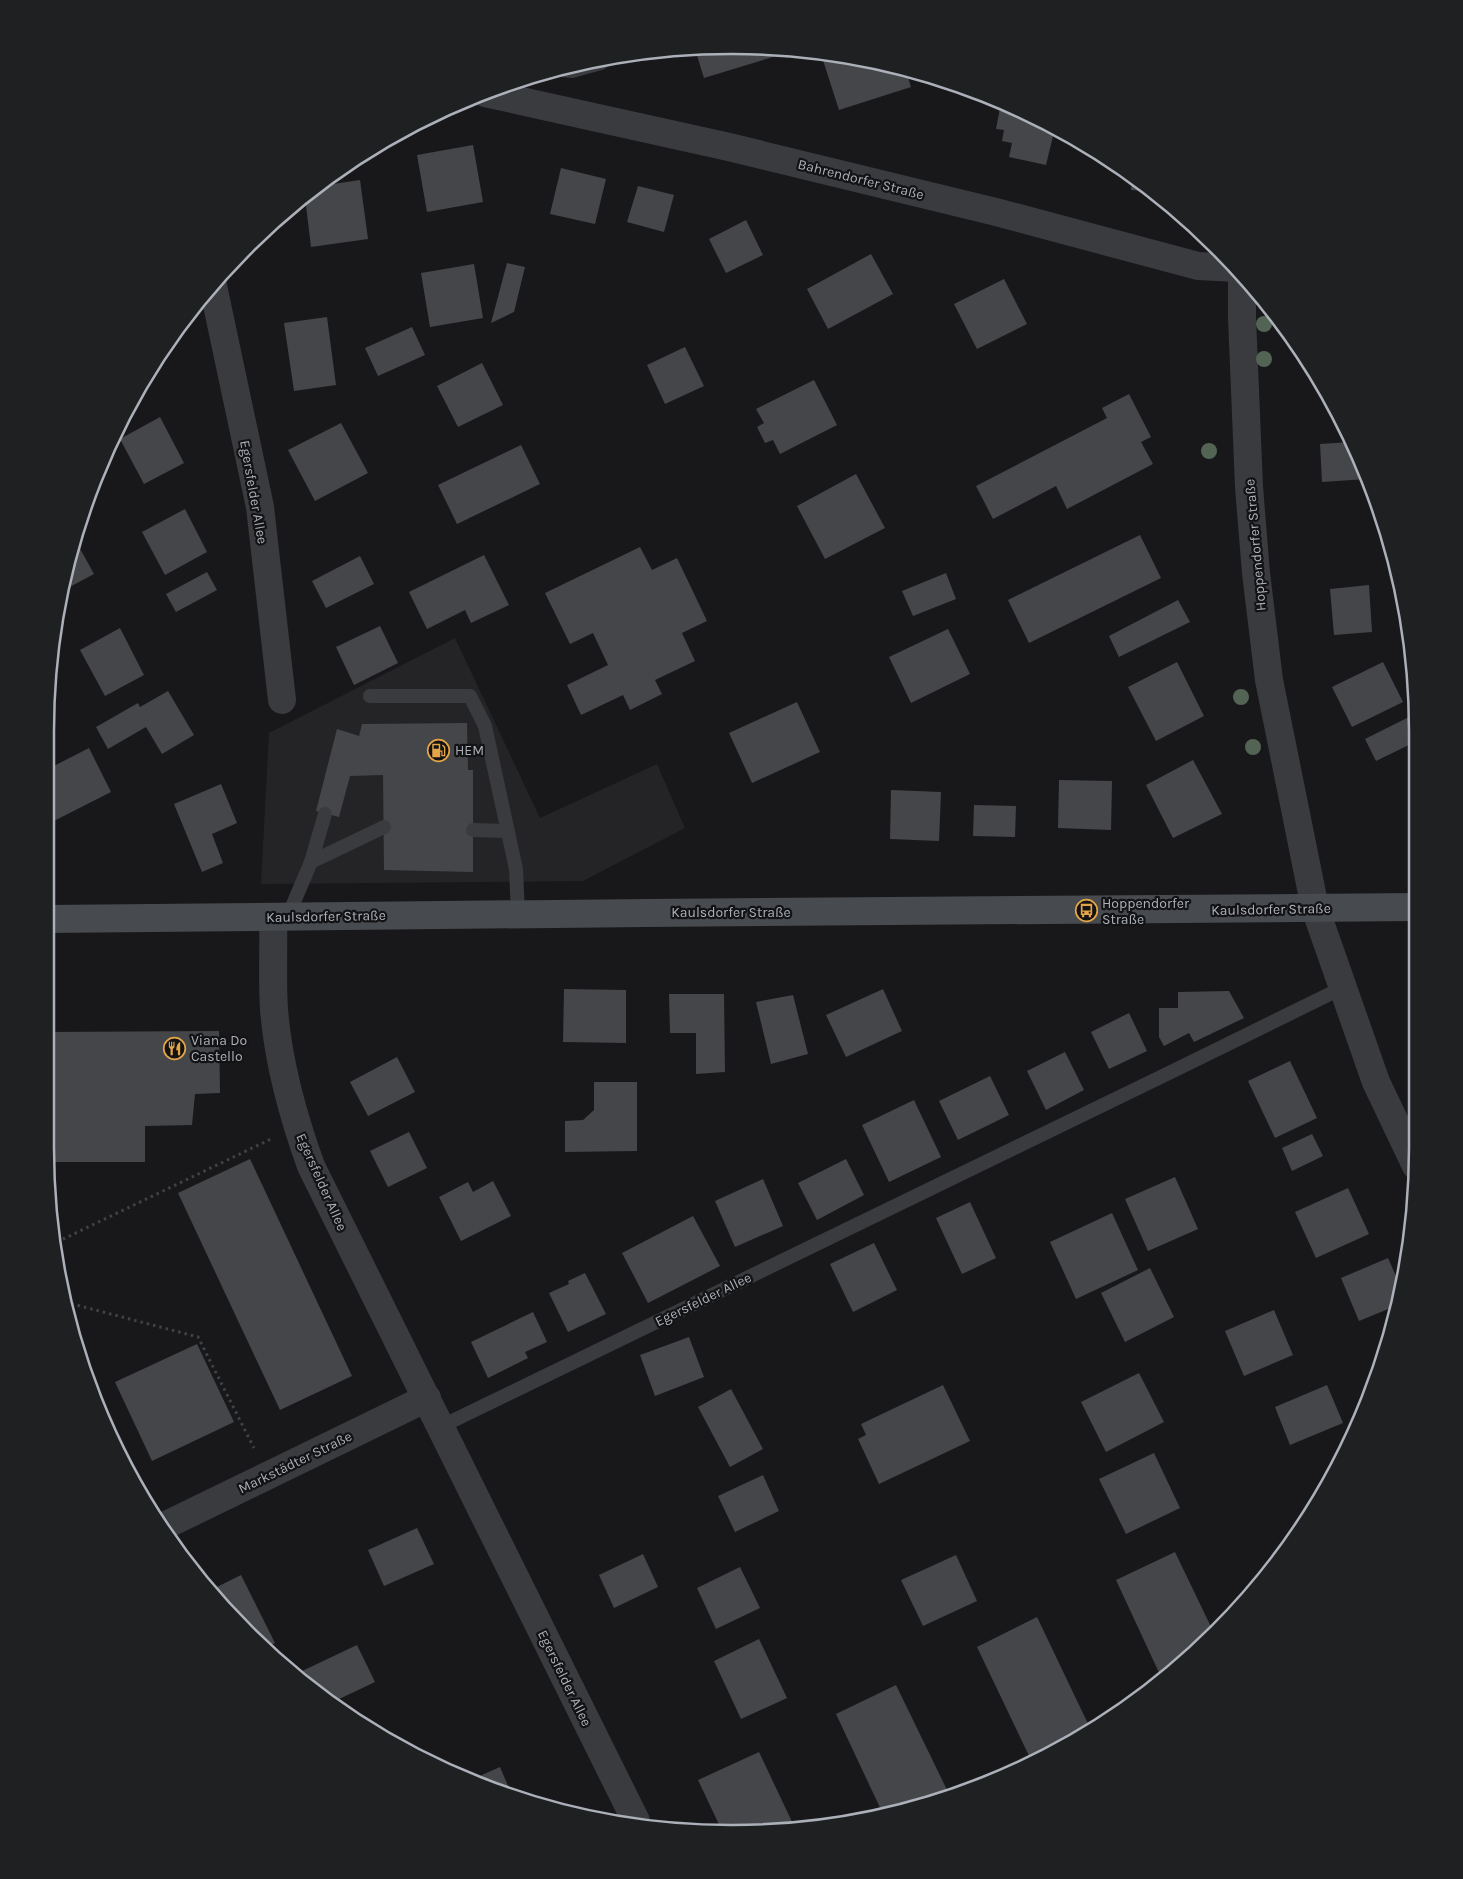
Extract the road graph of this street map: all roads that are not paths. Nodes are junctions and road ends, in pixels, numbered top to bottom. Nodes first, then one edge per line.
1 (498, 96) edge
2 (1225, 267) edge
3 (1242, 286) edge
4 (214, 295) edge
5 (370, 696) dead end
6 (282, 700) dead end
7 (325, 814) dead end
8 (384, 827) dead end
9 (473, 830) dead end
10 (506, 831) junction
11 (311, 862) junction
12 (1409, 907) edge
13 (1315, 908) junction
14 (518, 914) junction
15 (281, 916) junction
16 (54, 919) edge
17 (1342, 988) junction
18 (1409, 1151) edge
19 (427, 1398) junction
20 (440, 1427) junction
21 (162, 1514) edge
22 (634, 1818) edge

1 - 2 street, Bahrendorfer Straße
3 - 13 street, Hoppendorfer Straße
4 - 6 street, Egersfelder Allee
5 - 10 lane
7 - 11 lane
8 - 11 lane
9 - 10 lane
10 - 14 lane
11 - 15 lane
12 - 13 main road, Kaulsdorfer Straße
13 - 14 main road, Kaulsdorfer Straße
13 - 17 street, Hoppendorfer Straße
14 - 15 main road, Kaulsdorfer Straße
15 - 16 main road, Kaulsdorfer Straße
15 - 19 street, Egersfelder Allee
17 - 18 street, Hoppendorfer Straße
17 - 20 lane, Egersfelder Allee
19 - 20 street, Egersfelder Allee
19 - 21 street, Markstädter Straße
20 - 22 street, Egersfelder Allee

